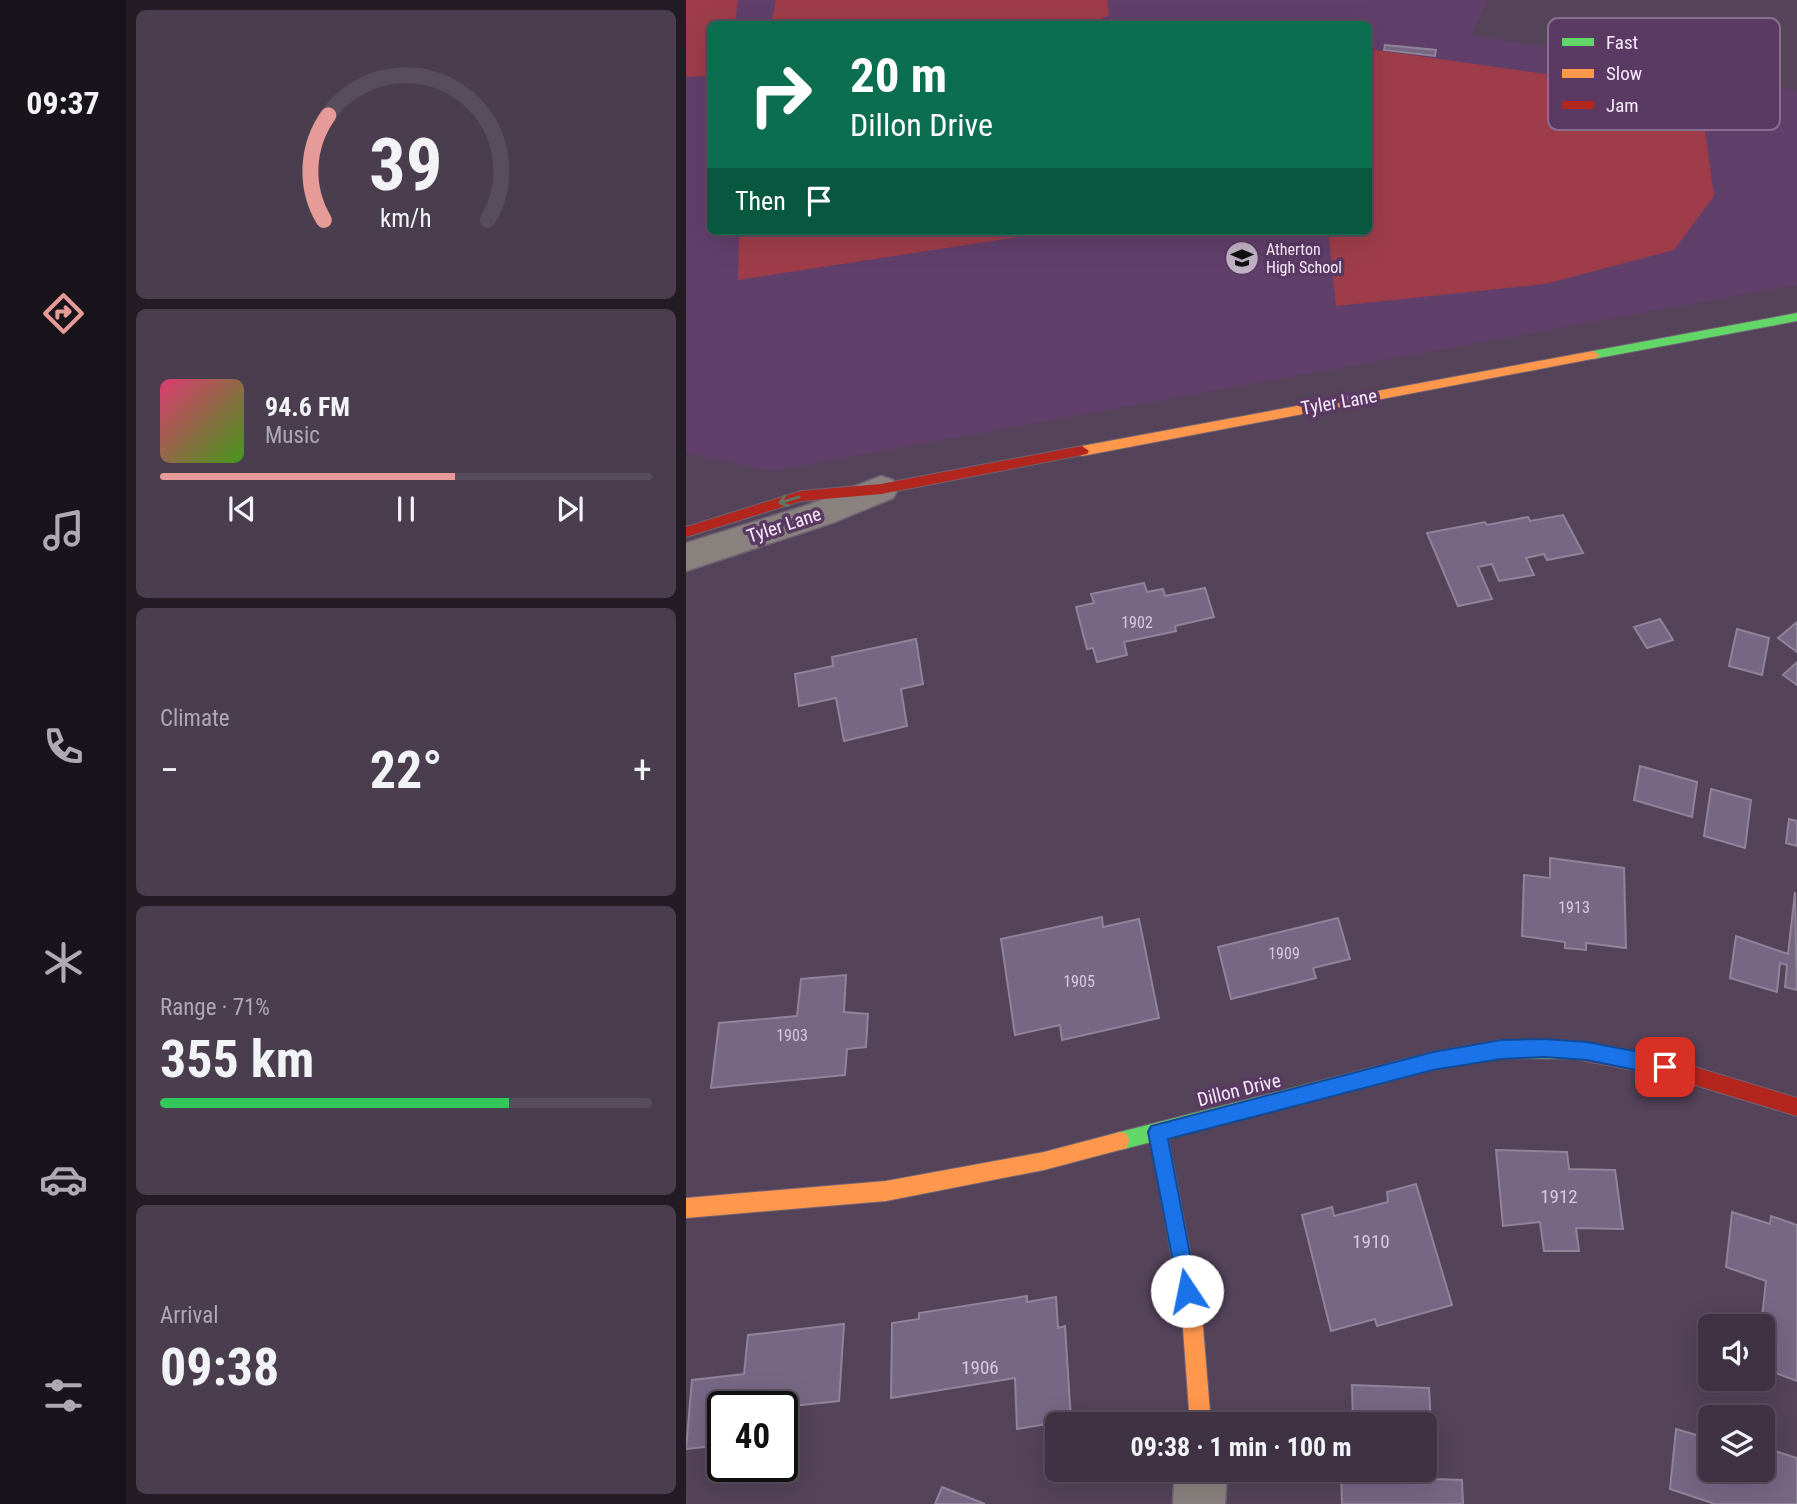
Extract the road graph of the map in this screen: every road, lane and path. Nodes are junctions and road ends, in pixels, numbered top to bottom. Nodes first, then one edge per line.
1 (1797, 317) edge
2 (881, 489) junction
3 (686, 532) edge
4 (686, 557) edge
5 (1797, 1107) edge
6 (1157, 1132) junction
7 (686, 1208) edge
8 (1201, 1412) edge
9 (1200, 1482) edge
10 (1199, 1504) edge

1 - 2 street, Tyler Lane
2 -> 3 street, Tyler Lane
2 - 4 street, Tyler Lane
5 - 6 street, Dillon Drive
6 - 7 street, Dillon Drive
6 - 8 street
9 - 10 street

